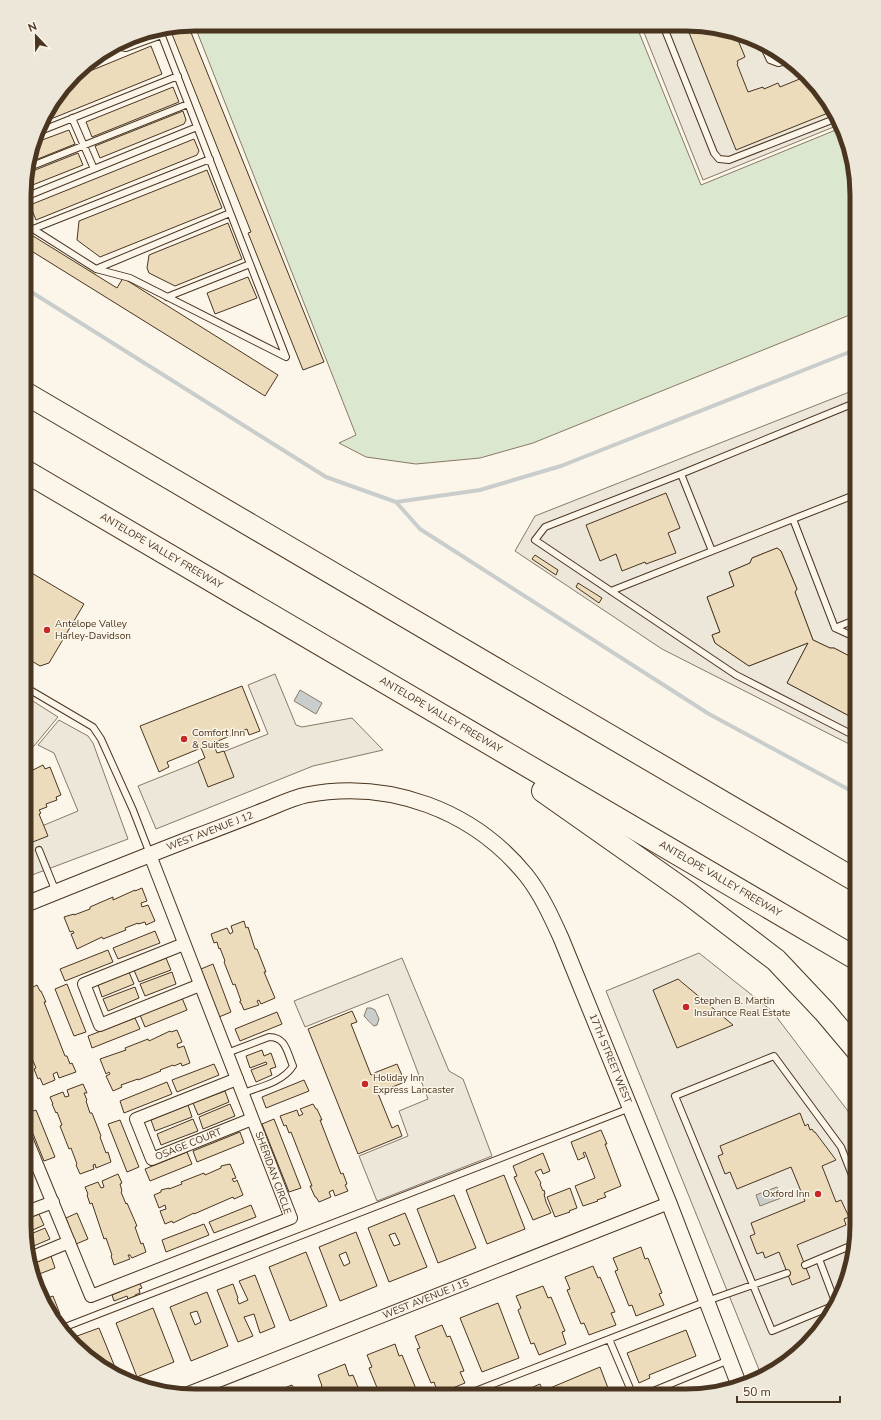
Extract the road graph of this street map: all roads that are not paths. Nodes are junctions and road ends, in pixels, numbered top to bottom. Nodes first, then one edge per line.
1 (665, 31) edge
2 (162, 34) edge
3 (151, 37) edge
4 (123, 47) edge
5 (766, 52) edge
6 (782, 62) edge
7 (178, 76) junction
8 (188, 104) junction
9 (72, 118) junction
10 (832, 120) edge
11 (197, 127) junction
12 (44, 129) edge
13 (84, 146) junction
14 (210, 159) junction
15 (34, 165) edge
16 (94, 169) junction
17 (31, 195) edge
18 (230, 213) junction
19 (33, 229) joint
20 (250, 264) junction
21 (96, 269) junction
22 (167, 297) junction
23 (31, 397) edge
24 (850, 405) edge
25 (681, 474) junction
26 (31, 475) edge
27 (850, 497) edge
28 (792, 519) junction
29 (712, 551) junction
30 (611, 591) junction
31 (850, 622) edge
32 (835, 628) junction
33 (850, 635) edge
34 (31, 691) edge
35 (447, 719) junction
36 (850, 733) edge
37 (403, 796) joint
38 (39, 850) dead end
39 (150, 854) junction
40 (850, 877) edge
41 (56, 892) junction
42 (31, 902) edge
43 (184, 944) junction
44 (850, 955) edge
45 (200, 985) junction
46 (850, 1042) edge
47 (227, 1053) junction
48 (237, 1079) junction
49 (243, 1093) junction
50 (630, 1108) junction
51 (252, 1119) junction
52 (31, 1150) edge
53 (850, 1170) edge
54 (53, 1202) junction
55 (669, 1203) junction
56 (31, 1210) edge
57 (69, 1242) junction
58 (849, 1246) edge
59 (34, 1256) edge
60 (819, 1259) junction
61 (805, 1265) dead end
62 (787, 1273) dead end
63 (752, 1286) junction
64 (833, 1298) edge
65 (707, 1301) junction
66 (827, 1309) edge
67 (66, 1327) edge
68 (609, 1339) junction
69 (729, 1359) junction
70 (737, 1381) edge
71 (198, 1389) edge
72 (480, 1389) edge
73 (630, 1389) edge
74 (658, 1389) edge

1 - 10 lane
2 - 7 lane
3 - 4 lane
5 - 6 lane
7 - 8 lane
7 - 9 lane
8 - 11 lane
8 - 13 lane
9 - 12 lane
9 - 13 lane
11 - 14 lane
11 - 16 lane
13 - 15 lane
13 - 16 lane
14 - 18 lane
14 - 19 lane
16 - 17 lane
18 - 20 lane
18 - 21 lane
19 - 21 lane
20 - 22 lane
20 - 22 lane
21 - 22 lane
23 - 40 highway
24 - 25 lane
25 - 29 lane
25 - 30 lane
26 - 35 highway, ANTELOPE VALLEY FREEWAY
27 - 28 lane
28 - 29 lane
28 - 32 lane
29 - 30 lane
30 - 36 lane
31 - 32 lane
32 - 33 lane
34 - 39 lane
35 - 44 highway, ANTELOPE VALLEY FREEWAY
35 - 46 highway
37 - 39 street, WEST AVENUE J 12
37 - 50 street, 17TH STREET WEST
38 - 41 lane
39 - 41 street, WEST AVENUE J 12
39 - 43 street, SHERIDAN CIRCLE
41 - 42 street, WEST AVENUE J 12
43 - 45 street, SHERIDAN CIRCLE
43 - 45 street
45 - 47 street, SHERIDAN CIRCLE
47 - 48 street, SHERIDAN CIRCLE
47 - 49 lane
48 - 49 street, SHERIDAN CIRCLE
48 - 51 street, OSAGE COURT
49 - 51 street, SHERIDAN CIRCLE
50 - 55 street, 17TH STREET WEST
50 - 67 lane
51 - 57 street, SHERIDAN CIRCLE
52 - 54 street, SHERIDAN CIRCLE
53 - 63 lane
54 - 56 street
54 - 57 street, SHERIDAN CIRCLE
55 - 65 street, 17TH STREET WEST
55 - 71 street, WEST AVENUE J 15
57 - 59 street
58 - 60 lane
60 - 61 lane
60 - 64 lane
62 - 63 lane
63 - 65 lane
63 - 66 lane
65 - 68 lane
65 - 69 street, 17TH STREET WEST
68 - 72 lane
68 - 73 lane
69 - 70 street, 17TH STREET WEST
69 - 74 lane

